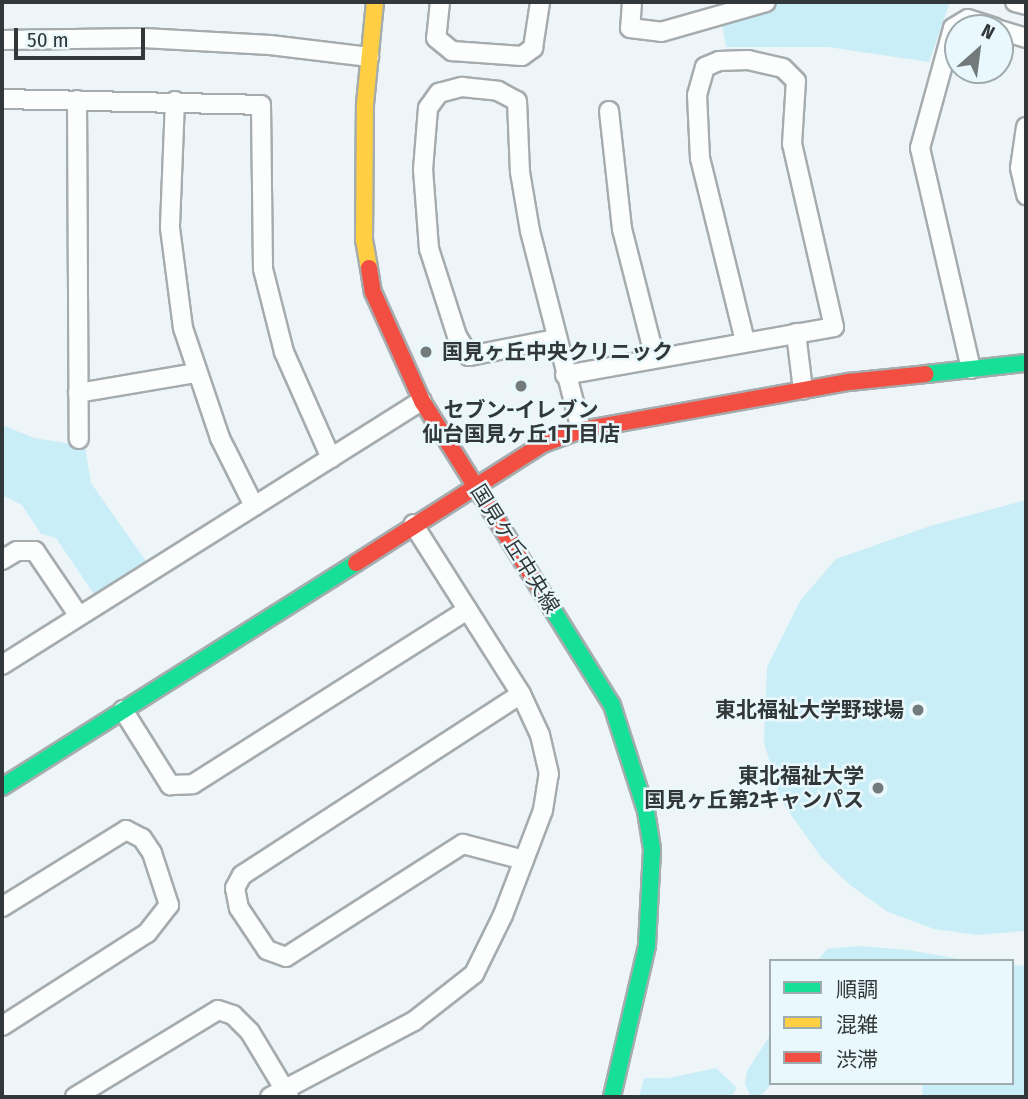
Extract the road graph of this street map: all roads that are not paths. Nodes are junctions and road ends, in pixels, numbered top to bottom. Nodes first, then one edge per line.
1 (375, 2) edge
2 (440, 2) edge
3 (540, 2) edge
4 (632, 2) edge
5 (766, 2) edge
6 (1015, 2) edge
7 (1026, 5) edge
8 (722, 8) edge
9 (2, 40) edge
10 (369, 58) junction
11 (944, 60) edge
12 (2, 99) edge
13 (77, 100) junction
14 (175, 101) junction
15 (609, 111) dead end
16 (1025, 139) edge
17 (1026, 195) edge
18 (796, 333) junction
19 (555, 340) junction
20 (745, 341) junction
21 (655, 358) junction
22 (1026, 363) edge
23 (971, 369) junction
24 (196, 373) junction
25 (565, 374) junction
26 (803, 390) junction
27 (78, 393) junction
28 (422, 401) junction
29 (581, 430) junction
30 (79, 439) dead end
31 (331, 458) junction
32 (474, 484) junction
33 (254, 506) junction
34 (413, 524) junction
35 (2, 561) edge
36 (467, 610) junction
37 (79, 615) junction
38 (2, 665) edge
39 (521, 694) junction
40 (123, 710) junction
41 (2, 787) edge
42 (524, 860) junction
43 (2, 906) edge
44 (2, 1026) edge
45 (281, 1095) edge
46 (75, 1097) edge
47 (612, 1097) edge

1 - 10 street, 国見ケ丘中央線
2 - 3 street
4 - 8 street
5 - 8 street
6 - 7 street
9 - 10 street
10 - 28 street, 国見ケ丘中央線
11 - 23 street
12 - 13 street
13 - 14 street
13 - 27 street
14 - 24 street
14 - 31 street
15 - 21 street
16 - 17 street
18 - 20 street
18 - 20 street
18 - 26 street
19 - 19 street
19 - 25 street
20 - 21 street
21 - 25 street
22 - 23 street
23 - 26 street
24 - 27 street
24 - 33 street
25 - 29 street
26 - 29 street
27 - 30 street
28 - 31 street
28 - 32 street, 国見ケ丘中央線
29 - 32 street
31 - 33 street
32 - 34 street
32 - 47 street, 国見ケ丘中央線
33 - 37 street
34 - 36 street
34 - 40 street
35 - 37 street
36 - 39 street
36 - 40 street
37 - 38 street
39 - 42 street
39 - 42 street
40 - 41 street
42 - 45 street
43 - 44 street
45 - 46 street

